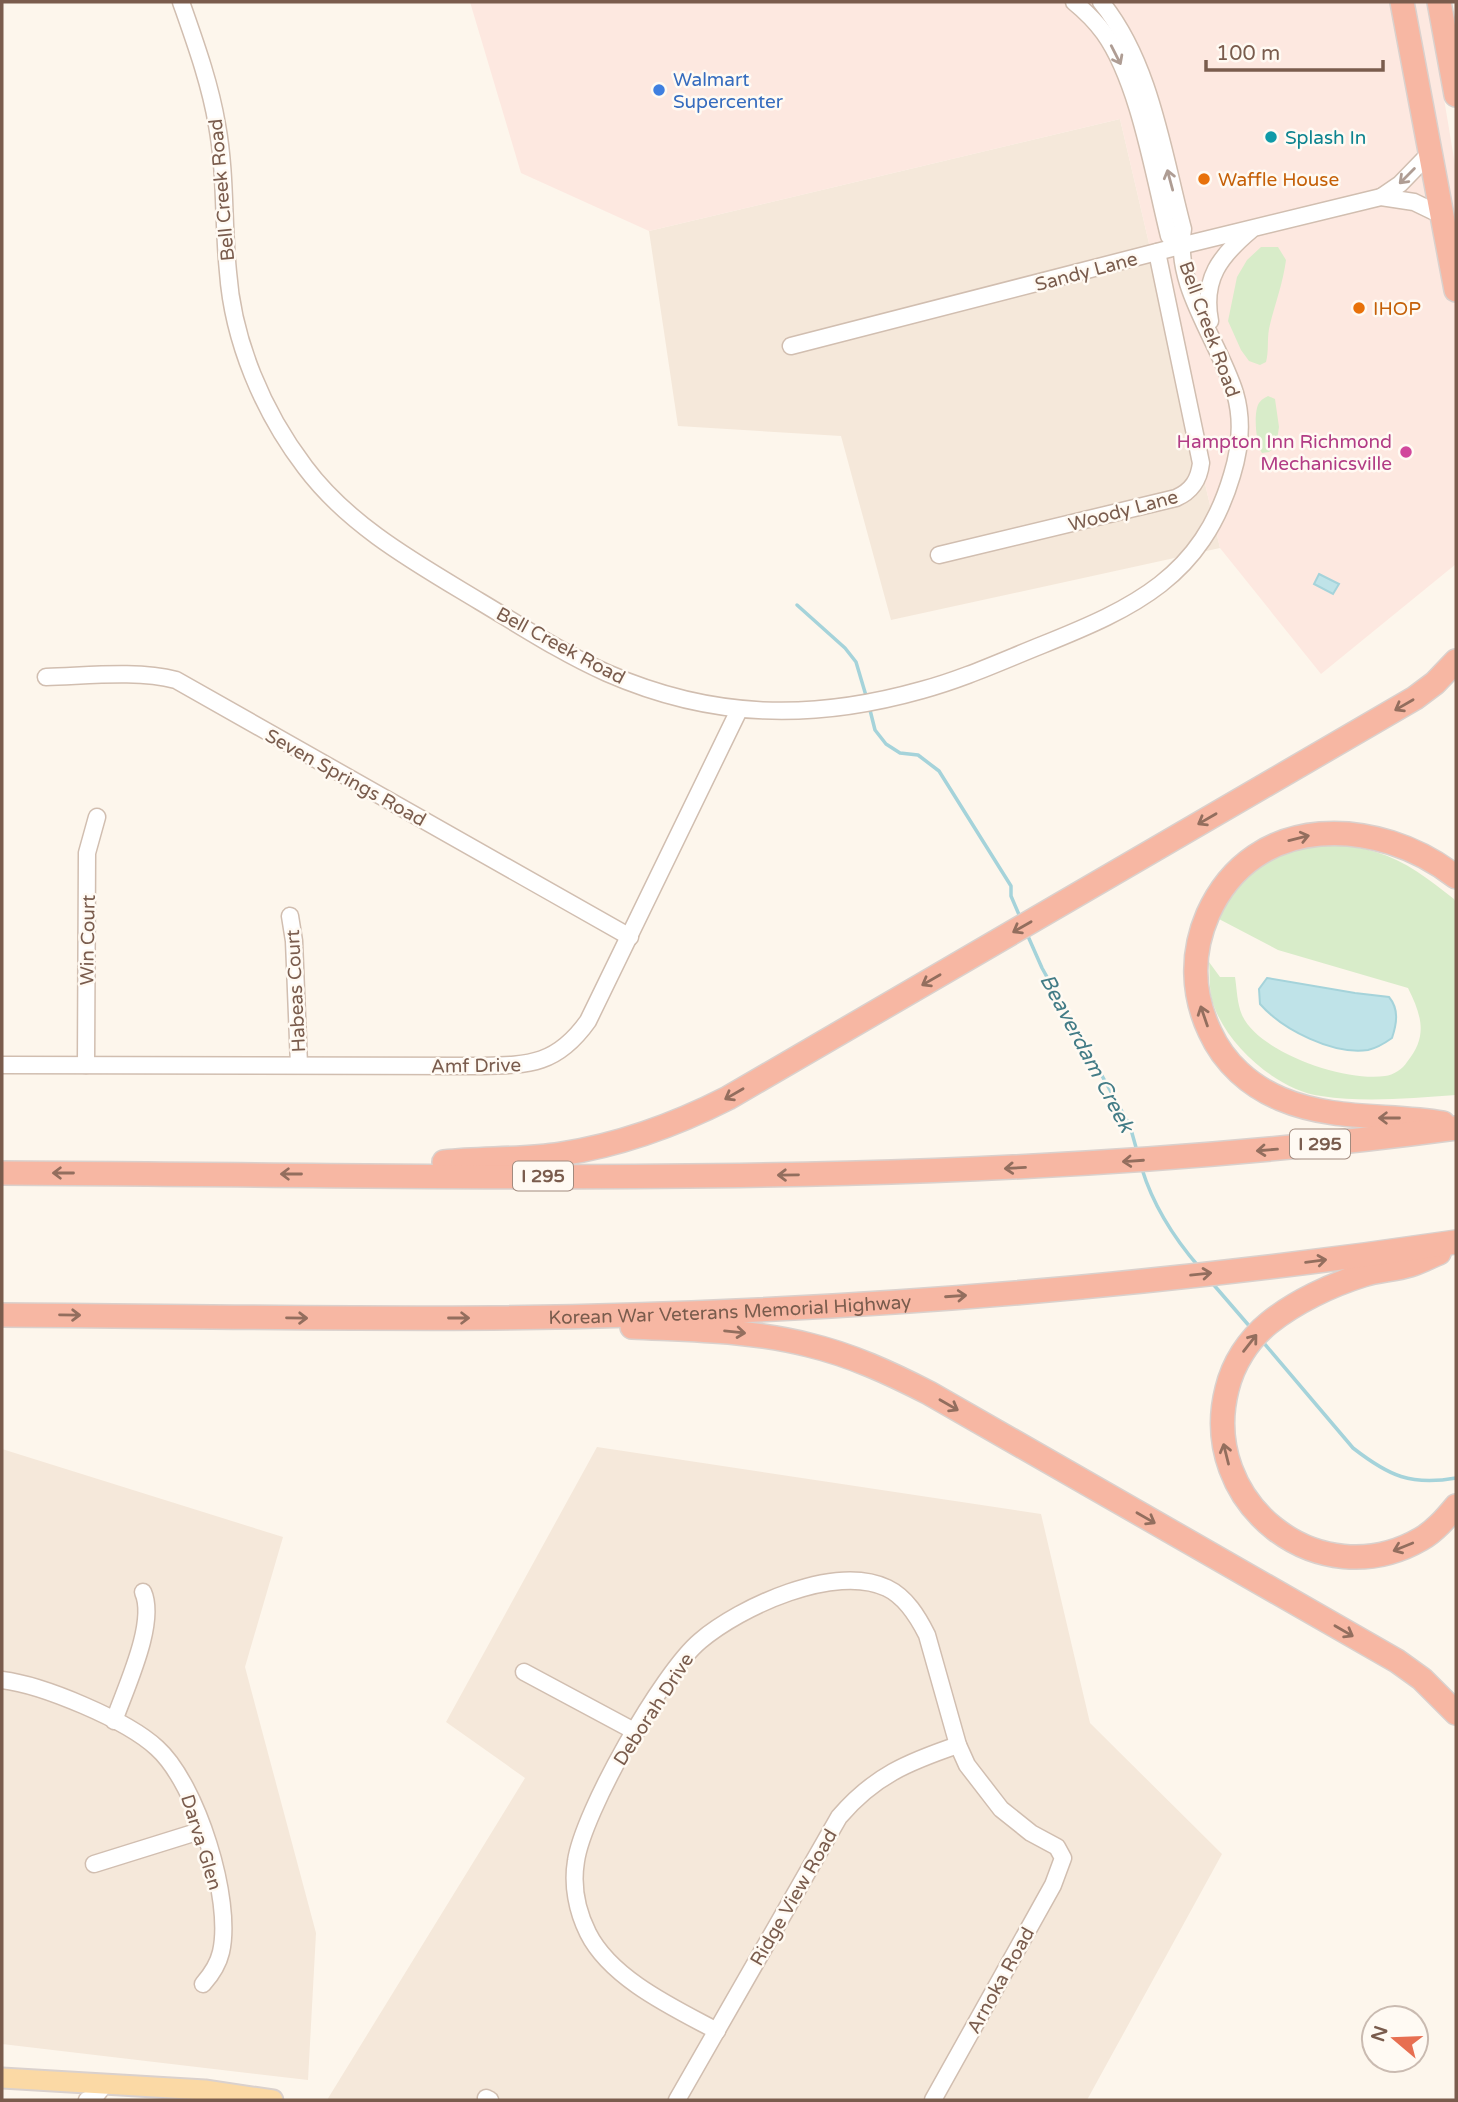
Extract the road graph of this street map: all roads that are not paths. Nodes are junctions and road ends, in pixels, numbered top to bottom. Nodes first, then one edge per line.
1 (181, 2) edge
2 (1074, 2) edge
3 (1101, 2) edge
4 (1402, 2) edge
5 (1439, 2) edge
6 (1445, 2) edge
7 (1445, 35) junction
8 (1456, 95) edge
9 (1431, 152) junction
10 (1381, 197) junction
11 (1443, 216) junction
12 (1254, 228) junction
13 (1180, 246) junction
14 (1157, 252) junction
15 (1456, 290) edge
16 (1213, 341) junction
17 (791, 346) dead end
18 (939, 555) dead end
19 (1456, 661) edge
20 (46, 677) dead end
21 (739, 710) junction
22 (97, 817) dead end
23 (1456, 877) edge
24 (290, 916) dead end
25 (630, 937) junction
26 (2, 1065) edge
27 (86, 1065) junction
28 (299, 1065) junction
29 (1456, 1126) edge
30 (2, 1173) edge
31 (325, 1175) junction
32 (1456, 1244) edge
33 (2, 1315) edge
34 (496, 1318) junction
35 (1456, 1506) edge
36 (143, 1592) dead end
37 (524, 1672) dead end
38 (2, 1680) edge
39 (1456, 1713) edge
40 (114, 1721) junction
41 (636, 1732) junction
42 (958, 1745) junction
43 (203, 1830) junction
44 (1063, 1858) joint
45 (94, 1864) dead end
46 (203, 1984) dead end
47 (717, 2031) junction
48 (2, 2078) edge
49 (105, 2084) junction
50 (87, 2100) edge
51 (273, 2100) edge
52 (677, 2100) edge
53 (933, 2100) edge

1 - 21 street, Bell Creek Road
2 -> 13 street, Bell Creek Road
13 -> 3 street, Bell Creek Road
4 - 9 highway
5 - 7 highway
6 - 7 highway
7 - 8 highway
9 -> 10 street, Sandy Lane
9 - 11 highway
10 - 11 street, Sandy Lane
10 - 12 street, Sandy Lane
11 - 15 highway
12 - 13 street, Sandy Lane
12 - 16 street
13 - 14 street, Sandy Lane
13 - 16 street, Bell Creek Road
14 - 17 street, Sandy Lane
14 - 18 street, Woody Lane
16 - 21 street, Bell Creek Road
19 -> 31 highway
20 - 25 street, Seven Springs Road
21 - 25 street, Amf Drive
22 - 27 street, Win Court
29 -> 23 highway
24 - 28 street, Habeas Court
25 - 28 street, Amf Drive
26 - 27 street, Amf Drive
27 - 28 street, Amf Drive
29 -> 31 highway, I 295
31 -> 30 highway, I 295
34 -> 32 highway, Korean War Veterans Memorial Highway
35 -> 32 highway
33 -> 34 highway, Korean War Veterans Memorial Highway
34 -> 39 highway
36 - 40 street
37 - 41 street
38 - 40 street, Darva Glen
40 - 43 street, Darva Glen
41 - 42 street, Deborah Drive
41 - 47 street, Deborah Drive
42 - 44 street, Deborah Drive
42 - 47 street, Ridge View Road
43 - 45 street
43 - 46 street, Darva Glen
44 - 53 street, Arnoka Road
47 - 52 street, Ridge View Road
48 - 49 main road
49 - 50 street
49 - 51 main road

